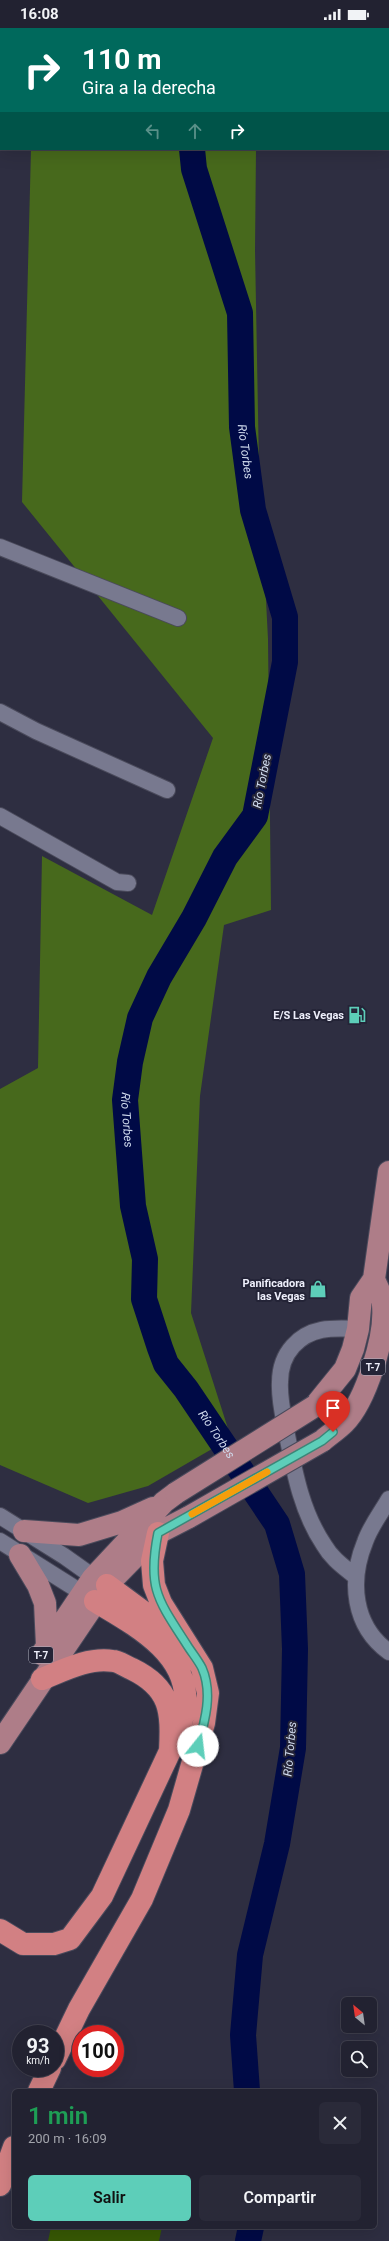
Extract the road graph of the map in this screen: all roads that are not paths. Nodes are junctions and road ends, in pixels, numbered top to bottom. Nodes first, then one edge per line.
1 (0, 547) edge
2 (178, 618) dead end
3 (0, 712) edge
4 (167, 790) dead end
5 (0, 816) edge
6 (128, 883) dead end
7 (389, 1172) edge
8 (374, 1279) junction
9 (358, 1329) junction
10 (170, 1498) junction
11 (389, 1499) edge
12 (0, 1516) edge
13 (24, 1531) junction
14 (158, 1533) junction
15 (0, 1541) edge
16 (20, 1555) junction
17 (356, 1577) junction
18 (94, 1589) junction
19 (47, 1646) junction
20 (188, 1646) junction
21 (389, 1652) edge
22 (42, 1679) junction
23 (0, 1717) edge
24 (0, 1743) edge
25 (170, 1751) junction
26 (0, 1930) edge
27 (64, 2040) edge
28 (46, 2077) edge
29 (40, 2089) edge
30 (12, 2152) edge
31 (0, 2185) edge

1 - 2 street
3 - 4 street
5 - 6 street
7 - 8 main road, T-7
8 - 9 main road, T-7
8 - 14 main road, T-7, bridge
9 - 10 main road, T-7, bridge
9 - 17 street
10 - 13 main road
10 - 18 main road, T-7
11 - 17 street
12 - 13 street
13 - 18 street
14 - 18 main road, T-7
14 - 20 highway
15 - 16 street
16 - 18 street
16 - 19 main road
17 - 21 street
18 - 19 main road, T-7
18 - 20 highway
18 - 22 main road
18 - 25 highway
19 - 23 main road, T-7
20 - 27 highway
22 - 24 main road
22 - 25 highway
25 - 26 highway
28 - 29 highway
30 - 31 highway

